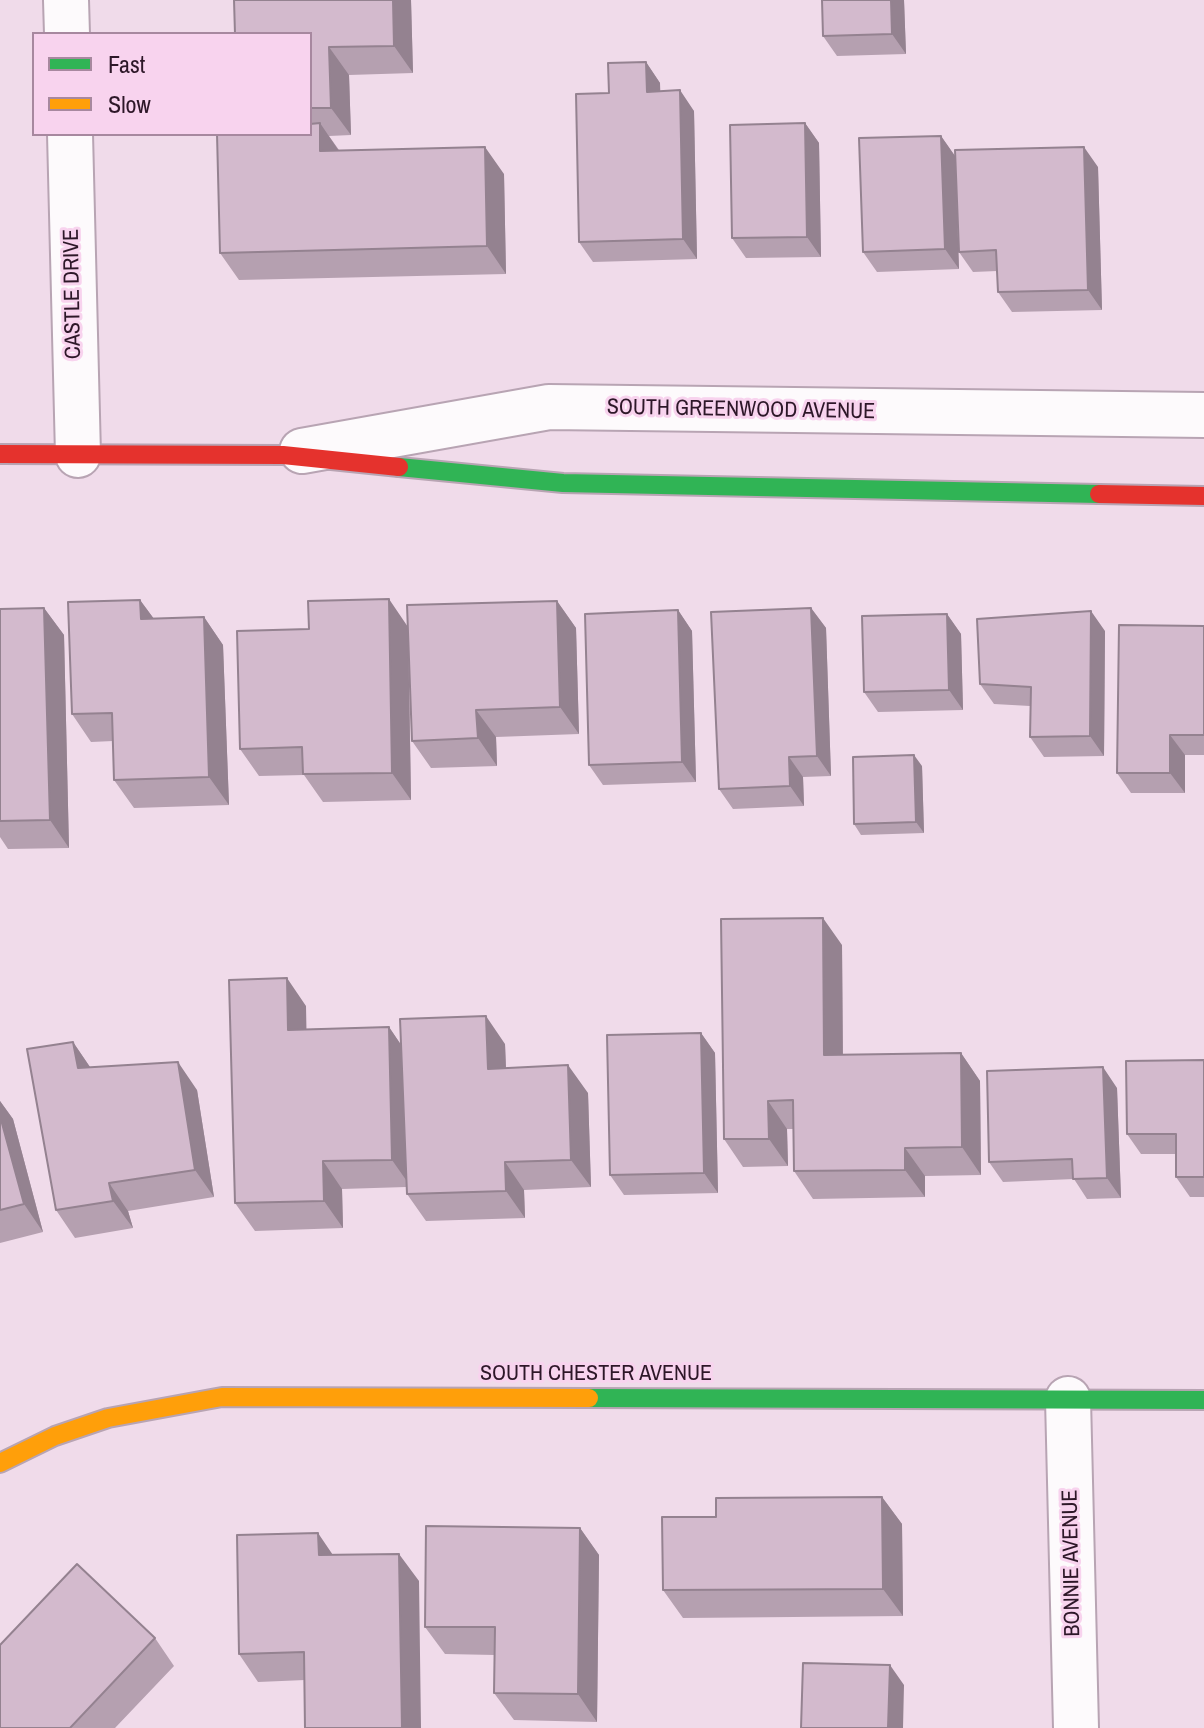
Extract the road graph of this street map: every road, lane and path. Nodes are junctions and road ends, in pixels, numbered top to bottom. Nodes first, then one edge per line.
1 (66, 0) edge
2 (67, 32) edge
3 (70, 136) edge
4 (1204, 415) edge
5 (0, 454) edge
6 (78, 455) junction
7 (283, 455) junction
8 (1204, 496) edge
9 (1068, 1399) junction
10 (1204, 1400) edge
11 (0, 1463) edge
12 (1076, 1728) edge

1 - 2 street
3 - 6 street, CASTLE DRIVE
4 - 7 street, SOUTH GREENWOOD AVENUE
5 - 6 street, SOUTH GREENWOOD AVENUE
6 - 7 street, SOUTH GREENWOOD AVENUE
7 - 8 street, SOUTH GREENWOOD AVENUE
9 - 10 street, SOUTH CHESTER AVENUE
9 - 11 street, SOUTH CHESTER AVENUE
9 - 12 street, BONNIE AVENUE

